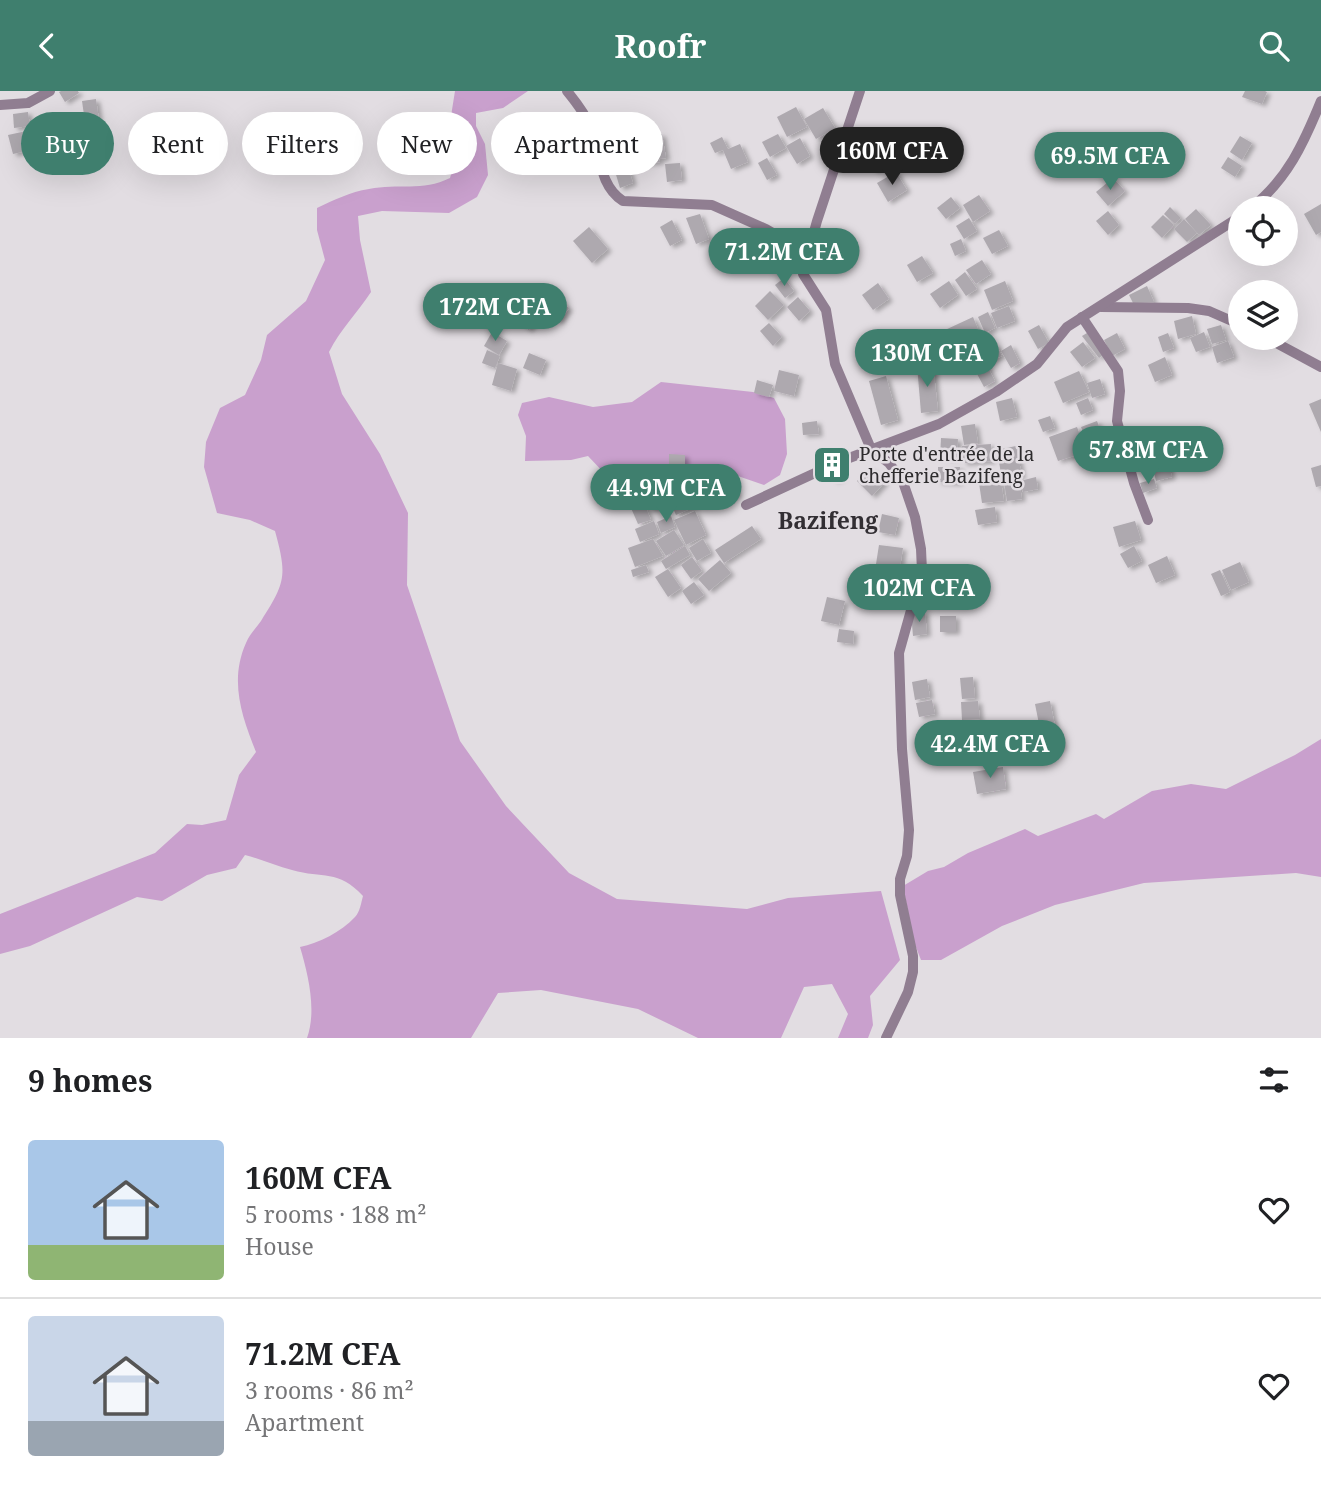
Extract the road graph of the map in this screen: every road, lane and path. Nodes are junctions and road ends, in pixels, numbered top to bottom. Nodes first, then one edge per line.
1 (50, 91) edge
2 (567, 91) edge
3 (860, 91) edge
4 (1321, 101) edge
5 (0, 105) edge
6 (1264, 196) edge
7 (1228, 224) edge
8 (803, 274) junction
9 (1100, 307) junction
10 (1082, 317) junction
11 (1228, 319) edge
12 (1289, 350) edge
13 (1321, 367) edge
14 (871, 449) junction
15 (746, 505) dead end
16 (1148, 520) dead end
17 (886, 1038) edge

1 - 5 street
2 - 8 street
3 - 8 street
4 - 6 street
7 - 9 street
8 - 14 street
9 - 10 street
9 - 11 street
10 - 14 street
10 - 16 street
12 - 13 street
14 - 15 street
14 - 17 street

